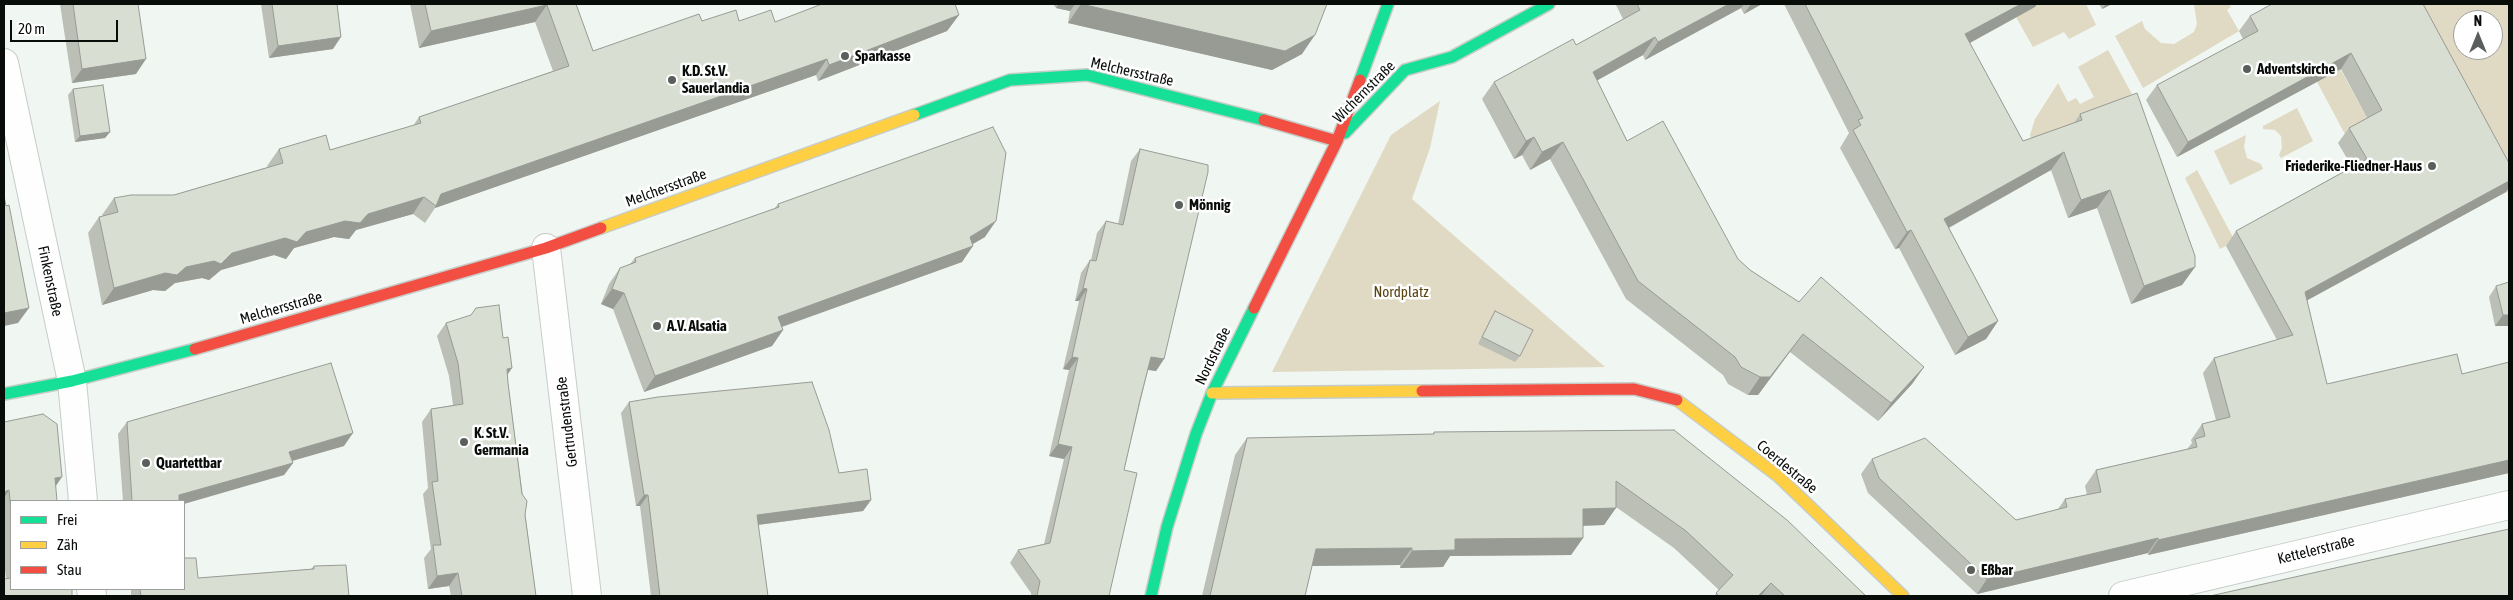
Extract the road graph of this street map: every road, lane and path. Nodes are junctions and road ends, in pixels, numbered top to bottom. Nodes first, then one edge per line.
1 (1388, 4) edge
2 (1549, 4) edge
3 (4, 63) edge
4 (1337, 141) junction
5 (546, 248) junction
6 (72, 381) junction
7 (1212, 393) junction
8 (4, 394) edge
9 (83, 500) edge
10 (2509, 505) edge
11 (587, 596) edge
12 (1151, 596) edge
13 (1903, 596) edge
14 (2123, 596) edge

1 - 4 street
2 - 4 street, Wichernstraße
3 - 6 street, Finkenstraße
4 - 5 street, Melchersstraße
4 - 7 street, Nordstraße
5 - 6 street, Melchersstraße
5 - 11 street, Gertrudenstraße
6 - 8 street, Melchersstraße
6 - 9 street, Finkenstraße
7 - 12 street, Nordstraße
7 - 13 street, Coerdestraße
10 - 14 street, Kettelerstraße

